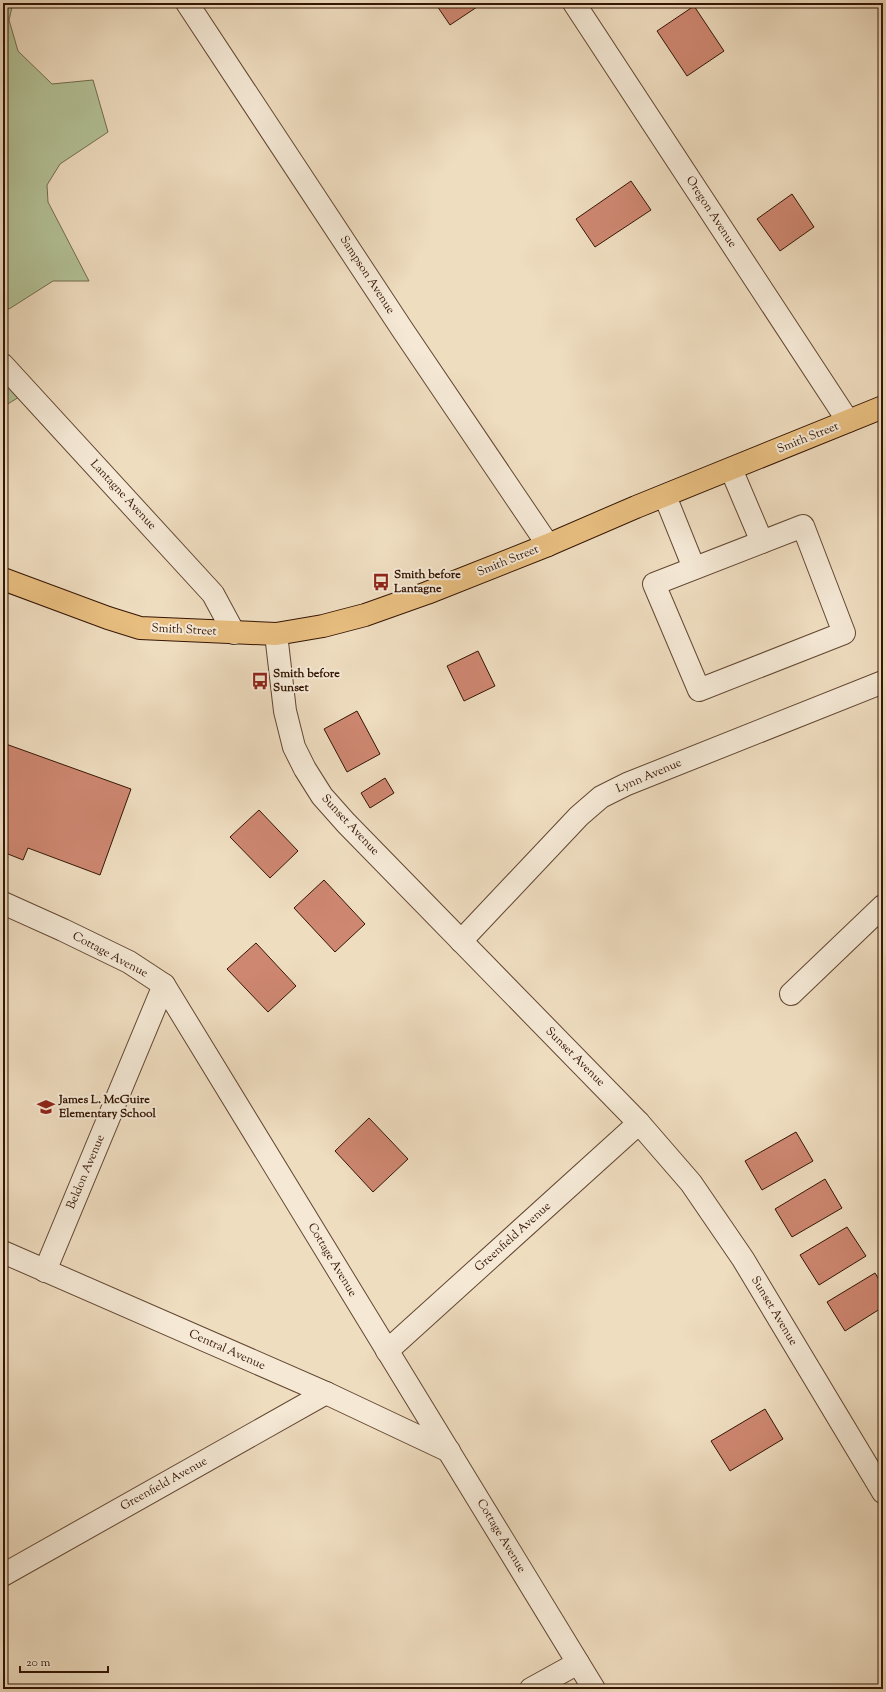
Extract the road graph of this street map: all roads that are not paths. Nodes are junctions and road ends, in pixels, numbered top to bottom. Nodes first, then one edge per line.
1 (187, 3) edge
2 (574, 3) edge
3 (3, 365) edge
4 (883, 406) edge
5 (848, 421) junction
6 (731, 469) junction
7 (665, 496) junction
8 (762, 542) junction
9 (548, 545) junction
10 (694, 568) junction
11 (3, 579) edge
12 (234, 633) junction
13 (276, 634) junction
14 (883, 682) edge
15 (3, 903) edge
16 (883, 906) edge
17 (461, 941) junction
18 (164, 985) junction
19 (791, 994) dead end
20 (639, 1123) junction
21 (3, 1252) edge
22 (45, 1271) junction
23 (387, 1351) junction
24 (326, 1393) junction
25 (448, 1451) junction
26 (883, 1492) edge
27 (3, 1575) edge
28 (578, 1663) junction
29 (531, 1689) edge
30 (594, 1689) edge

1 - 9 street, Sampson Avenue
2 - 5 street, Oregon Avenue
3 - 12 street, Lantagne Avenue
4 - 5 main road, Smith Street
5 - 6 main road, Smith Street
6 - 7 main road, Smith Street
6 - 8 street
7 - 9 main road, Smith Street
7 - 10 street
8 - 10 street
8 - 10 street
9 - 13 main road, Smith Street
11 - 12 main road, Smith Street
12 - 13 main road, Smith Street
13 - 17 street, Sunset Avenue
14 - 17 street, Lynn Avenue
15 - 18 street, Cottage Avenue
16 - 19 street
17 - 20 street, Sunset Avenue
18 - 22 street, Beldon Avenue
18 - 23 street, Cottage Avenue
20 - 23 street, Greenfield Avenue
20 - 26 street, Sunset Avenue
21 - 22 street, Central Avenue
22 - 24 street, Central Avenue
23 - 25 street, Cottage Avenue
24 - 25 street, Central Avenue
24 - 27 street, Greenfield Avenue
25 - 28 street, Cottage Avenue
28 - 29 street
28 - 30 street, Cottage Avenue

